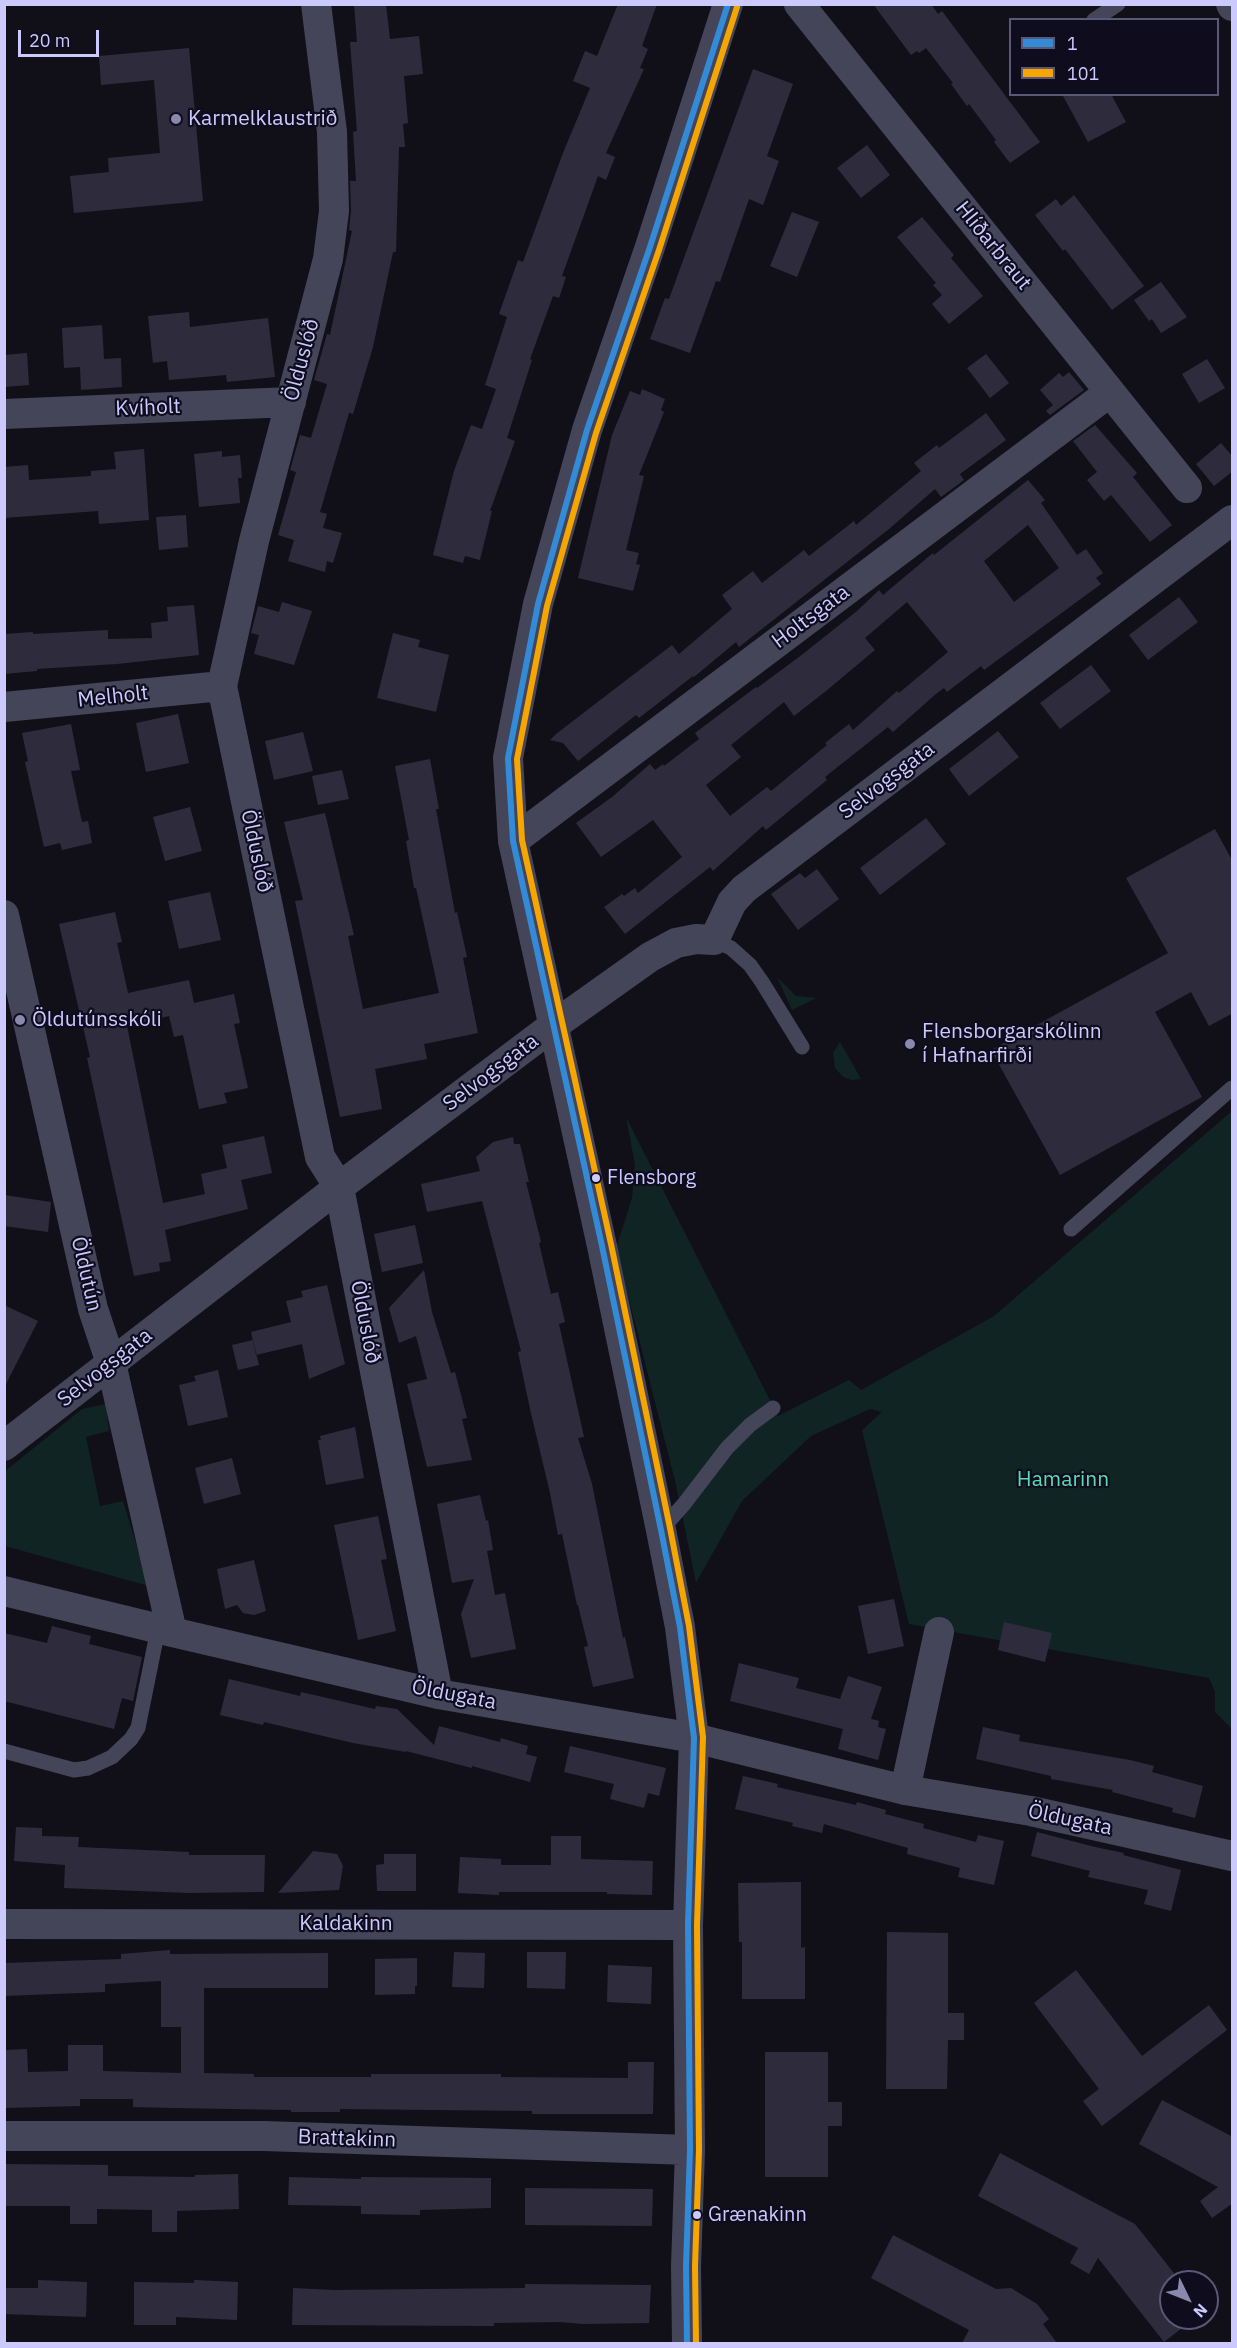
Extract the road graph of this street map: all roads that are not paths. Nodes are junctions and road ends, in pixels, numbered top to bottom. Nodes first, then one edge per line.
1 (316, 4) edge
2 (728, 4) edge
3 (799, 4) edge
4 (1118, 4) edge
5 (1097, 18) edge
6 (1110, 392) junction
7 (291, 402) junction
8 (4, 414) edge
9 (1187, 488) dead end
10 (1233, 520) edge
11 (222, 686) junction
12 (4, 707) edge
13 (513, 841) junction
14 (4, 915) edge
15 (714, 940) junction
16 (554, 1026) junction
17 (802, 1047) dead end
18 (1233, 1088) edge
19 (339, 1187) junction
20 (1071, 1229) dead end
21 (111, 1363) junction
22 (773, 1408) dead end
23 (4, 1446) edge
24 (661, 1530) junction
25 (4, 1591) edge
26 (165, 1631) junction
27 (939, 1632) dead end
28 (438, 1694) junction
29 (694, 1738) junction
30 (4, 1751) edge
31 (906, 1790) junction
32 (1233, 1856) edge
33 (4, 1924) edge
34 (688, 1925) junction
35 (4, 2136) edge
36 (690, 2150) junction
37 (687, 2343) edge

1 - 7 street, Ölduslóð
2 - 13 street
3 - 6 street, Hlíðarbraut
4 - 5 lane
6 - 9 street, Hlíðarbraut
6 - 13 street, Holtsgata
7 - 8 street, Kvíholt
7 - 11 street, Ölduslóð
10 - 15 street, Selvogsgata
11 - 12 street, Melholt
11 - 19 street, Ölduslóð
13 - 16 street
14 - 21 street, Öldutún
15 - 16 street, Selvogsgata
15 - 17 lane
16 - 19 street, Selvogsgata
16 - 24 street
18 - 20 lane
19 - 21 street, Selvogsgata
19 - 28 street, Ölduslóð
21 - 23 street, Selvogsgata
21 - 26 street, Öldutún
22 - 24 lane
24 - 29 street
25 - 26 street, Öldugata
26 - 28 street, Öldugata
26 - 30 lane
27 - 31 street
28 - 29 street, Öldugata
29 - 31 street, Öldugata
29 - 34 street
31 - 32 street, Öldugata
33 - 34 street, Kaldakinn
34 - 36 street
35 - 36 street, Brattakinn
36 - 37 street

